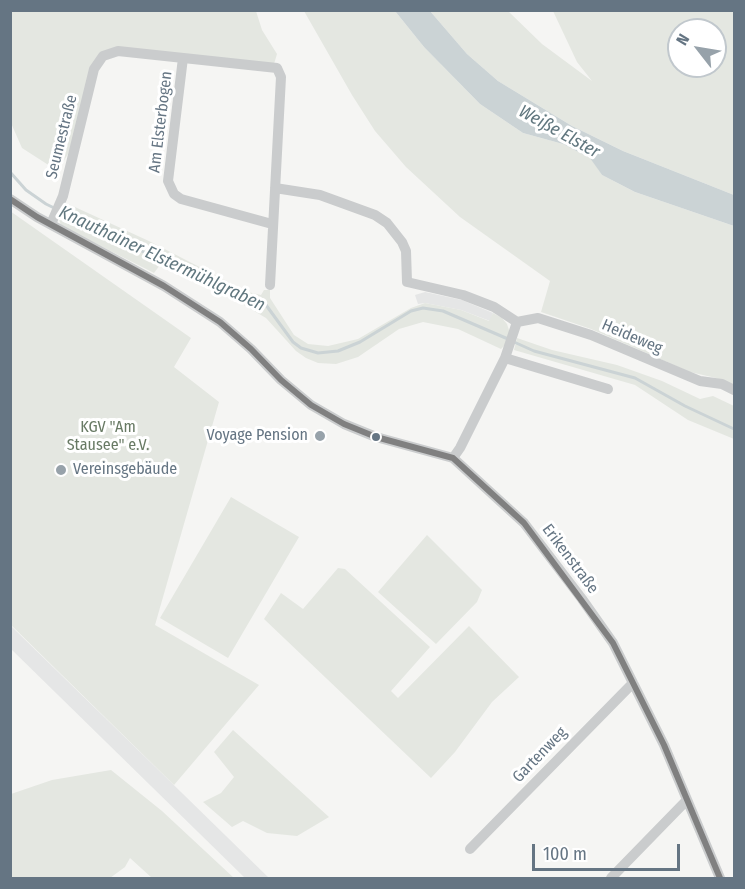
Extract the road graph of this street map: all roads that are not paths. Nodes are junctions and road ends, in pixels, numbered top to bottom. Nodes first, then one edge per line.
1 (103, 56) joint
2 (183, 58) junction
3 (275, 188) junction
4 (10, 199) edge
5 (51, 224) junction
6 (272, 224) junction
7 (270, 285) dead end
8 (517, 322) junction
9 (505, 358) junction
10 (608, 389) dead end
11 (735, 390) edge
12 (453, 458) junction
13 (633, 683) junction
14 (687, 800) junction
15 (470, 849) dead end
16 (611, 879) edge
17 (720, 879) edge

1 - 2 street, Am Elsterbogen
1 - 5 street, Seumestraße
2 - 3 street, Am Elsterbogen
2 - 6 street, Am Elsterbogen
3 - 6 street, Am Elsterbogen
3 - 8 street
4 - 5 street
5 - 12 street, Erikenstraße
6 - 7 street, Am Elsterbogen
8 - 9 street
8 - 11 street, Heideweg
9 - 10 street
9 - 12 street
12 - 13 street, Erikenstraße
13 - 14 street, Erikenstraße
13 - 15 street, Gartenweg
14 - 16 street
14 - 17 street, Erikenstraße

